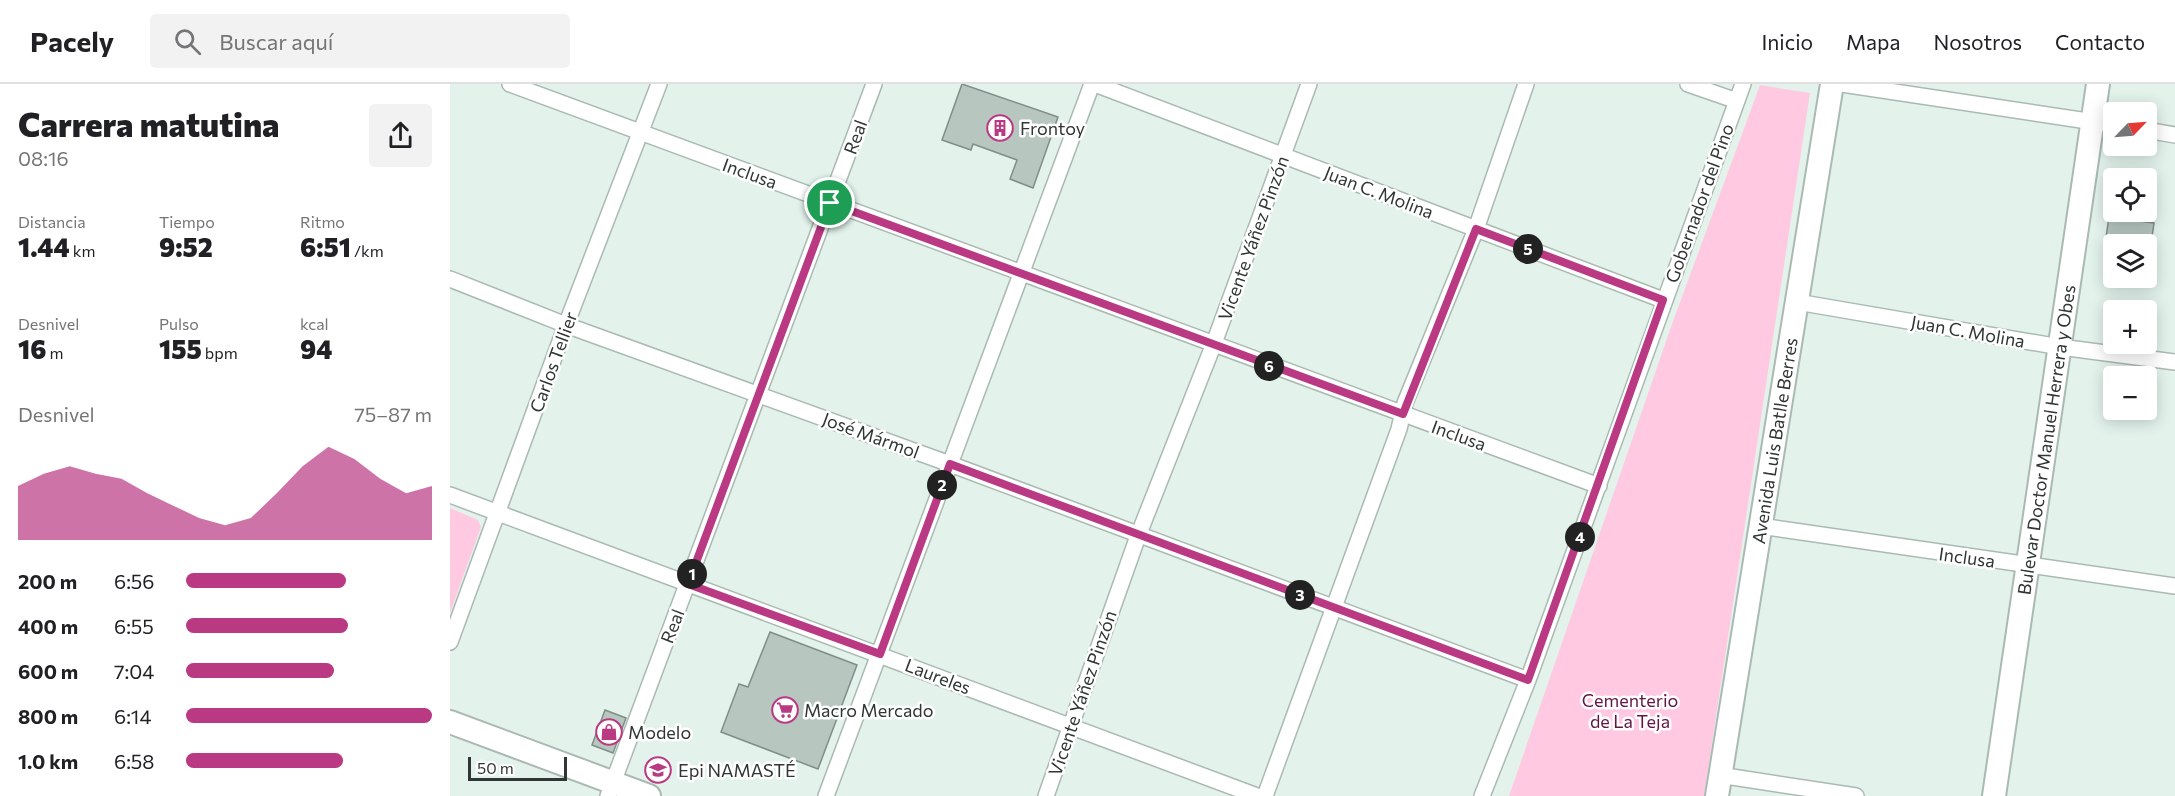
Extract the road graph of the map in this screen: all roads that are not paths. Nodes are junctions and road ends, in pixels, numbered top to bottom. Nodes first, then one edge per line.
1 (510, 84) edge
2 (659, 84) edge
3 (874, 84) edge
4 (1094, 84) edge
5 (1309, 84) edge
6 (1526, 84) edge
7 (1688, 84) edge
8 (1743, 84) edge
9 (1832, 84) edge
10 (1842, 84) edge
11 (2098, 84) edge
12 (1737, 101) junction
13 (2103, 124) edge
14 (2157, 132) edge
15 (641, 133) junction
16 (2175, 135) edge
17 (1282, 155) junction
18 (830, 203) junction
19 (1476, 229) junction
20 (1021, 274) junction
21 (450, 279) edge
22 (1663, 300) junction
23 (1797, 302) junction
24 (566, 325) junction
25 (1214, 346) junction
26 (2060, 347) junction
27 (2175, 362) edge
28 (759, 394) junction
29 (1403, 414) junction
30 (950, 464) junction
31 (1599, 486) junction
32 (450, 495) edge
33 (498, 513) junction
34 (1760, 526) junction
35 (1138, 536) junction
36 (2026, 565) junction
37 (688, 584) junction
38 (2175, 586) edge
39 (1333, 607) junction
40 (450, 642) edge
41 (880, 654) junction
42 (1528, 680) junction
43 (450, 722) edge
44 (1069, 728) junction
45 (1718, 786) edge
46 (611, 789) edge
47 (649, 796) edge
48 (826, 796) edge
49 (1046, 796) edge
50 (1257, 796) edge
51 (1265, 796) edge
52 (1482, 796) edge
53 (1856, 796) edge
54 (1994, 796) edge

1 - 15 street, Inclusa
2 - 15 street, Carlos Tellier
3 - 18 street, Real
4 - 17 street, Juan C. Molina
4 - 20 street
5 - 17 street, Vicente Yáñez Pinzón
6 - 19 street
7 - 12 street
8 - 12 street, Gobernador del Pino
9 - 23 main road, Avenida Luis Batlle Berres
10 - 13 street
11 - 13 main road, Bulevar Doctor Manuel Herrera y Obes
12 - 22 street, Gobernador del Pino
13 - 26 main road, Bulevar Doctor Manuel Herrera y Obes
14 - 16 street
15 - 18 street, Inclusa
15 - 24 street, Carlos Tellier
17 - 19 street, Juan C. Molina
17 - 25 street, Vicente Yáñez Pinzón
18 - 20 street, Inclusa
18 - 28 street, Real
19 - 22 street, Juan C. Molina
19 - 29 street
20 - 25 street, Inclusa
20 - 30 street
21 - 24 street, José Mármol
22 - 31 street, Gobernador del Pino
23 - 26 street, Juan C. Molina
23 - 34 main road, Avenida Luis Batlle Berres
24 - 28 street, José Mármol
24 - 33 street, Carlos Tellier
25 - 29 street, Inclusa
25 - 35 street, Vicente Yáñez Pinzón
26 - 27 street, Juan C. Molina
26 - 36 main road, Bulevar Doctor Manuel Herrera y Obes
28 - 30 street, José Mármol
28 - 37 street, Real
29 - 31 street, Inclusa
29 - 39 street
30 - 35 street, José Mármol
30 - 41 street
31 - 42 street, Gobernador del Pino
32 - 33 street, Laureles
33 - 37 street, Laureles
33 - 40 street, Carlos Tellier
34 - 36 street, Inclusa
34 - 45 main road, Avenida Luis Batlle Berres
35 - 39 street, José Mármol
35 - 44 street, Vicente Yáñez Pinzón
36 - 38 street, Inclusa
36 - 54 main road, Bulevar Doctor Manuel Herrera y Obes
37 - 41 street, Laureles
37 - 46 street, Real
39 - 42 street, José Mármol
39 - 51 street
41 - 44 street, Laureles
41 - 48 street
42 - 52 street, Gobernador del Pino
43 - 46 main road
44 - 49 street, Vicente Yáñez Pinzón
44 - 50 street, Laureles
45 - 53 street
46 - 47 main road

